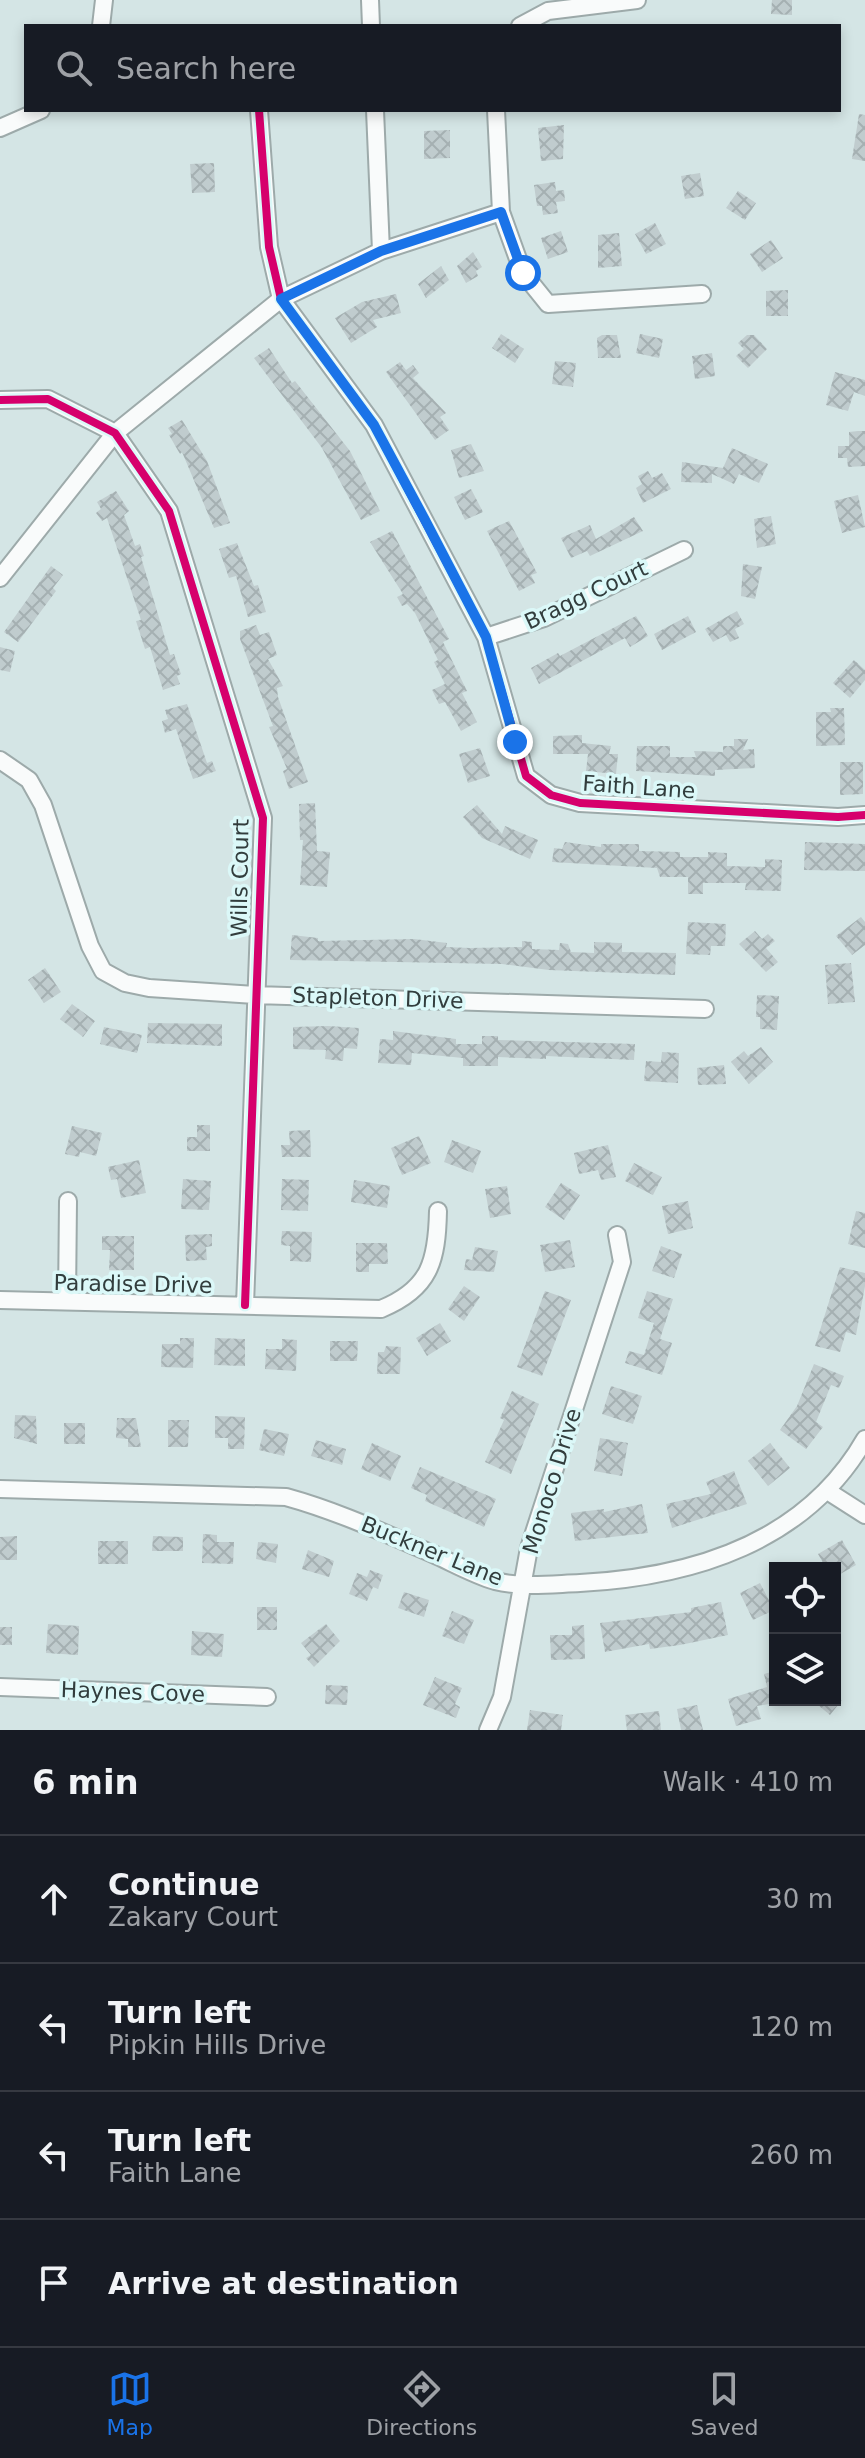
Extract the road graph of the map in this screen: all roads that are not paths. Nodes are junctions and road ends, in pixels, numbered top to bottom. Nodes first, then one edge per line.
1 (104, 0) edge
2 (370, 0) edge
3 (637, 0) edge
4 (101, 24) edge
5 (371, 24) edge
6 (524, 24) edge
7 (36, 112) edge
8 (259, 112) edge
9 (375, 112) edge
10 (496, 112) edge
11 (0, 128) edge
12 (501, 212) junction
13 (381, 251) junction
14 (702, 294) dead end
15 (281, 299) junction
16 (0, 400) edge
17 (115, 433) junction
18 (684, 550) dead end
19 (0, 578) edge
20 (486, 637) junction
21 (0, 760) edge
22 (865, 815) edge
23 (255, 995) junction
24 (705, 1009) dead end
25 (68, 1201) dead end
26 (438, 1211) dead end
27 (617, 1235) dead end
28 (0, 1300) edge
29 (67, 1300) junction
30 (245, 1305) junction
31 (865, 1439) edge
32 (0, 1489) edge
33 (829, 1492) junction
34 (865, 1515) edge
35 (523, 1585) junction
36 (0, 1687) edge
37 (267, 1697) dead end
38 (488, 1730) edge

1 - 4 street
2 - 5 street
3 - 6 street
7 - 11 street
8 - 15 street
9 - 13 street
10 - 12 street
12 - 13 street
12 - 14 street
13 - 15 street
15 - 17 street
15 - 20 street, Faith Lane
16 - 17 street
17 - 19 street
17 - 23 street, Wills Court
18 - 20 street, Bragg Court
20 - 22 street, Faith Lane
21 - 23 street, Stapleton Drive
23 - 24 street, Stapleton Drive
23 - 30 street, Wills Court
25 - 29 street
26 - 30 street, Paradise Drive
27 - 35 street, Monoco Drive
28 - 29 street, Paradise Drive
29 - 30 street, Paradise Drive
31 - 33 street, Buckner Lane
32 - 35 street, Buckner Lane
33 - 34 street
33 - 35 street, Buckner Lane
35 - 38 street, Monoco Drive
36 - 37 street, Haynes Cove

